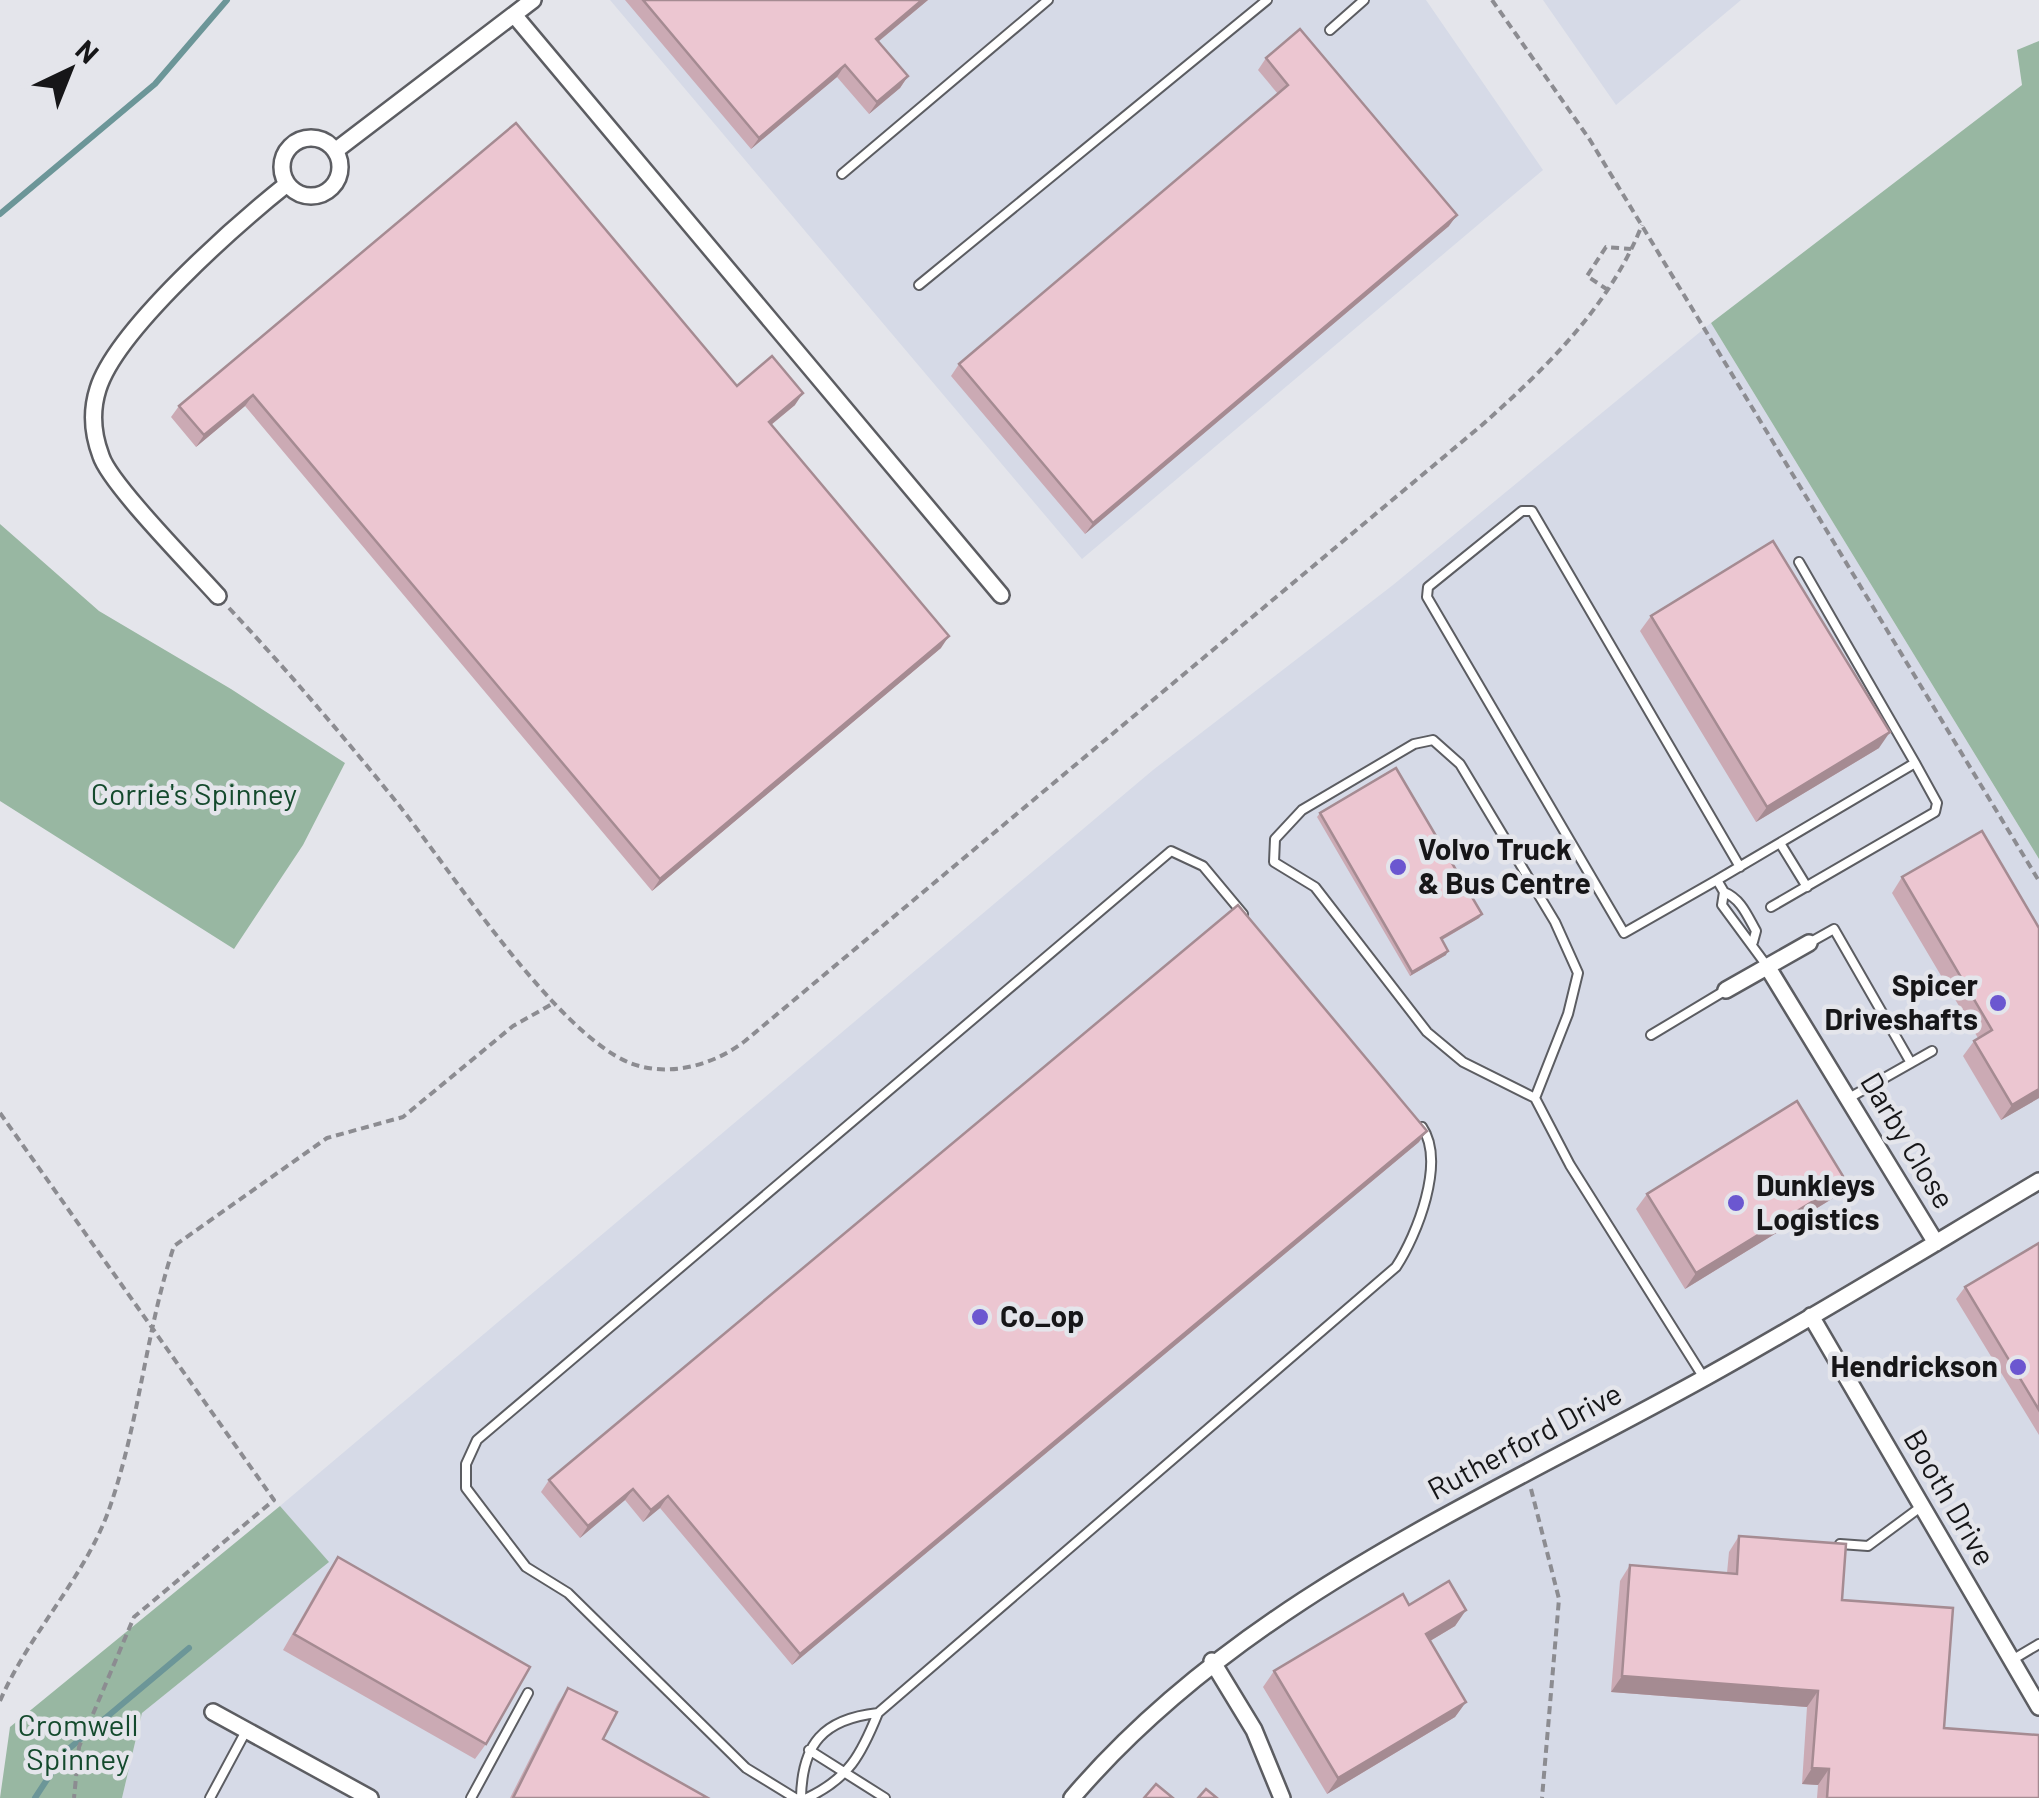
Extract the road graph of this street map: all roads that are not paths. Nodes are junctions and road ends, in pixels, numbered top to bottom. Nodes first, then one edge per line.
1 (533, 0) edge
2 (1048, 0) edge
3 (1267, 0) edge
4 (1364, 0) edge
5 (515, 16) junction
6 (1330, 30) dead end
7 (335, 151) junction
8 (842, 174) dead end
9 (287, 184) junction
10 (919, 285) dead end
11 (1799, 562) dead end
12 (1001, 594) dead end
13 (218, 596) road end
14 (1914, 763) junction
15 (1780, 843) junction
16 (1740, 867) junction
17 (1717, 880) junction
18 (1806, 886) junction
19 (1724, 892) junction
20 (1772, 907) dead end
21 (1254, 927) edge
22 (1753, 942) junction
23 (1809, 942) joint
24 (1767, 966) junction
25 (1726, 990) joint
26 (1651, 1035) dead end
27 (1932, 1051) dead end
28 (1911, 1063) junction
29 (1535, 1098) junction
30 (1849, 1098) junction
31 (1419, 1122) edge
32 (2039, 1181) edge
33 (1936, 1242) junction
34 (1811, 1316) junction
35 (1704, 1378) junction
36 (1922, 1506) junction
37 (1819, 1542) edge
38 (2039, 1644) edge
39 (2012, 1660) junction
40 (1212, 1661) junction
41 (528, 1693) edge
42 (2039, 1706) edge
43 (214, 1712) dead end
44 (878, 1713) junction
45 (246, 1731) junction
46 (809, 1750) junction
47 (847, 1774) junction
48 (210, 1798) edge
49 (370, 1798) edge
50 (471, 1798) edge
51 (801, 1798) edge
52 (886, 1798) edge
53 (1072, 1798) edge
54 (1282, 1798) edge

1 - 5 street
2 - 8 lane
3 - 10 lane
4 - 6 lane
5 - 7 street
5 - 12 street
7 - 9 street
7 - 9 street
9 - 13 street
11 - 14 lane
14 - 15 lane
14 - 18 lane
15 - 16 lane
15 - 18 lane
16 - 17 lane
16 - 17 lane
17 - 19 lane
18 - 20 lane
19 - 22 lane
19 - 22 lane
21 - 51 lane
22 - 24 lane
23 - 24 street
23 - 28 lane
24 - 25 street
24 - 30 street, Darby Close
25 - 26 lane
27 - 28 lane
28 - 30 lane
29 - 29 lane
29 - 35 lane
30 - 33 street, Darby Close
31 - 44 lane
32 - 33 street, Rutherford Drive
33 - 34 street, Rutherford Drive
34 - 35 street, Rutherford Drive
34 - 36 street, Booth Drive
35 - 40 street, Rutherford Drive
36 - 37 lane
36 - 39 street, Booth Drive
38 - 39 lane
39 - 42 street, Booth Drive
40 - 53 street, Rutherford Drive
40 - 54 street
41 - 50 lane
43 - 45 street
44 - 46 lane
44 - 47 lane
45 - 48 lane
45 - 49 street
46 - 47 lane
46 - 51 lane
47 - 51 lane
47 - 52 lane

